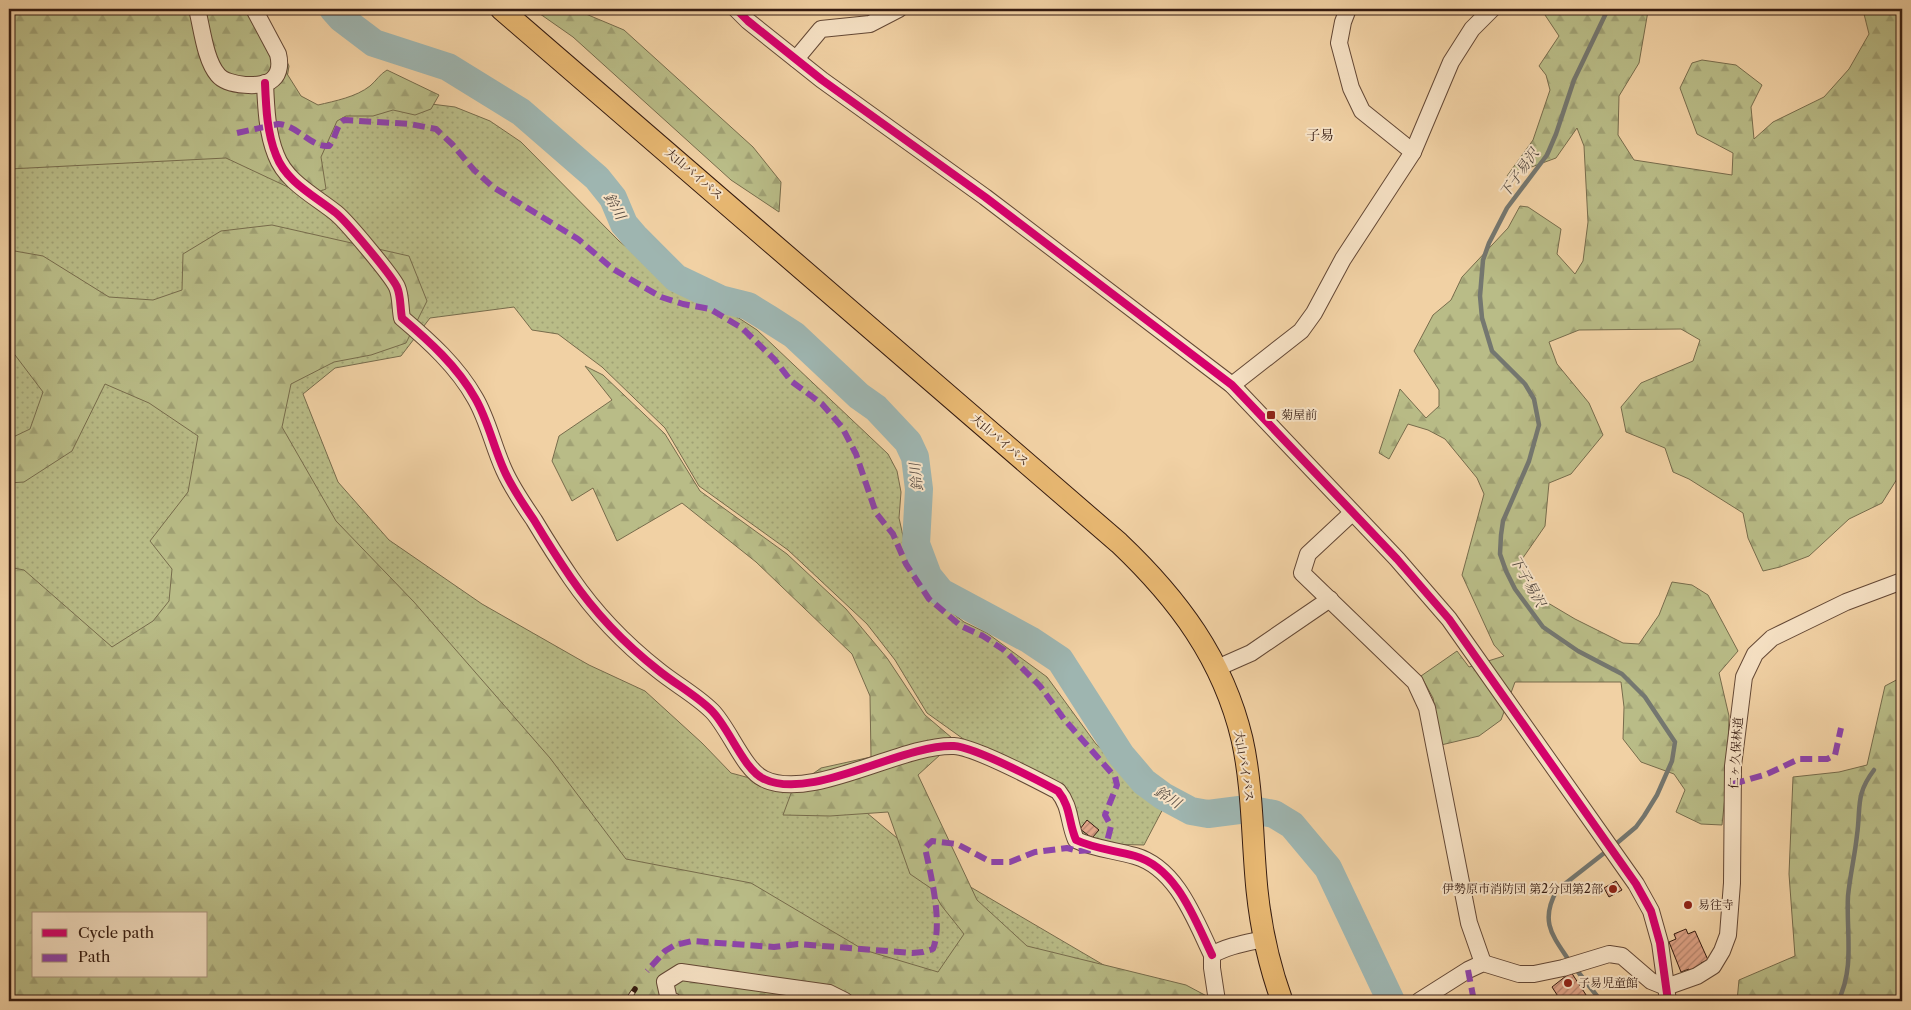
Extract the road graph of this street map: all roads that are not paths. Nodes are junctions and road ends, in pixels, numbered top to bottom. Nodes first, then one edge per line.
1 (197, 9) edge
2 (254, 9) edge
3 (502, 9) edge
4 (736, 9) edge
5 (899, 9) edge
6 (1348, 9) edge
7 (1492, 9) edge
8 (796, 59) junction
9 (265, 83) junction
10 (1413, 152) junction
11 (1232, 385) junction
12 (1352, 513) junction
13 (1902, 581) edge
14 (1330, 599) junction
15 (1217, 668) junction
16 (1264, 939) junction
17 (1212, 955) junction
18 (1482, 963) junction
19 (1667, 994) edge
20 (673, 1001) edge
21 (845, 1001) edge
22 (1217, 1001) edge
23 (1282, 1001) edge
24 (1419, 1001) edge

1 - 9 street
2 - 9 street
3 - 15 main road, 大山バイパス
4 - 8 street
5 - 8 street
6 - 10 street
7 - 10 street
8 - 11 street
9 - 17 street
10 - 11 street
11 - 12 street
12 - 14 street
12 - 19 street
13 - 19 street, 仁ヶ久保林道
14 - 15 street
14 - 18 street
15 - 16 main road, 大山バイパス
16 - 17 street
16 - 23 main road, 大山バイパス
17 - 22 street
18 - 19 street
18 - 24 street
20 - 21 street

